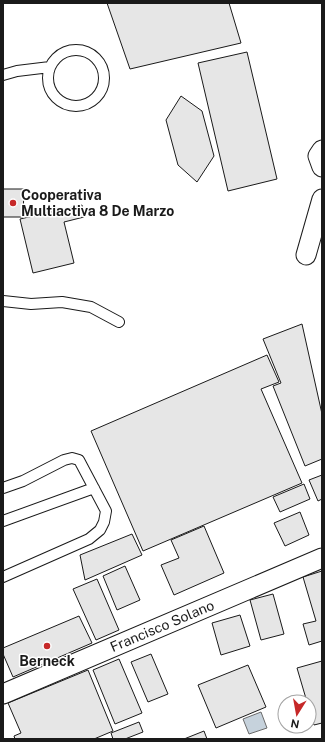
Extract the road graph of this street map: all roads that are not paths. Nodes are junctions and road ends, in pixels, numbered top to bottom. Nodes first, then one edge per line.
1 (50, 67) junction
2 (3, 75) edge
3 (322, 150) edge
4 (322, 167) edge
5 (322, 199) edge
6 (306, 255) dead end
7 (3, 301) edge
8 (119, 322) dead end
9 (3, 488) edge
10 (94, 488) junction
11 (3, 520) edge
12 (322, 558) edge
13 (3, 577) edge
14 (3, 694) edge

1 - 1 lane
1 - 2 lane
3 - 4 street
5 - 6 street
7 - 8 lane
9 - 10 lane
10 - 11 lane
10 - 13 lane
12 - 14 street, Francisco Solano

